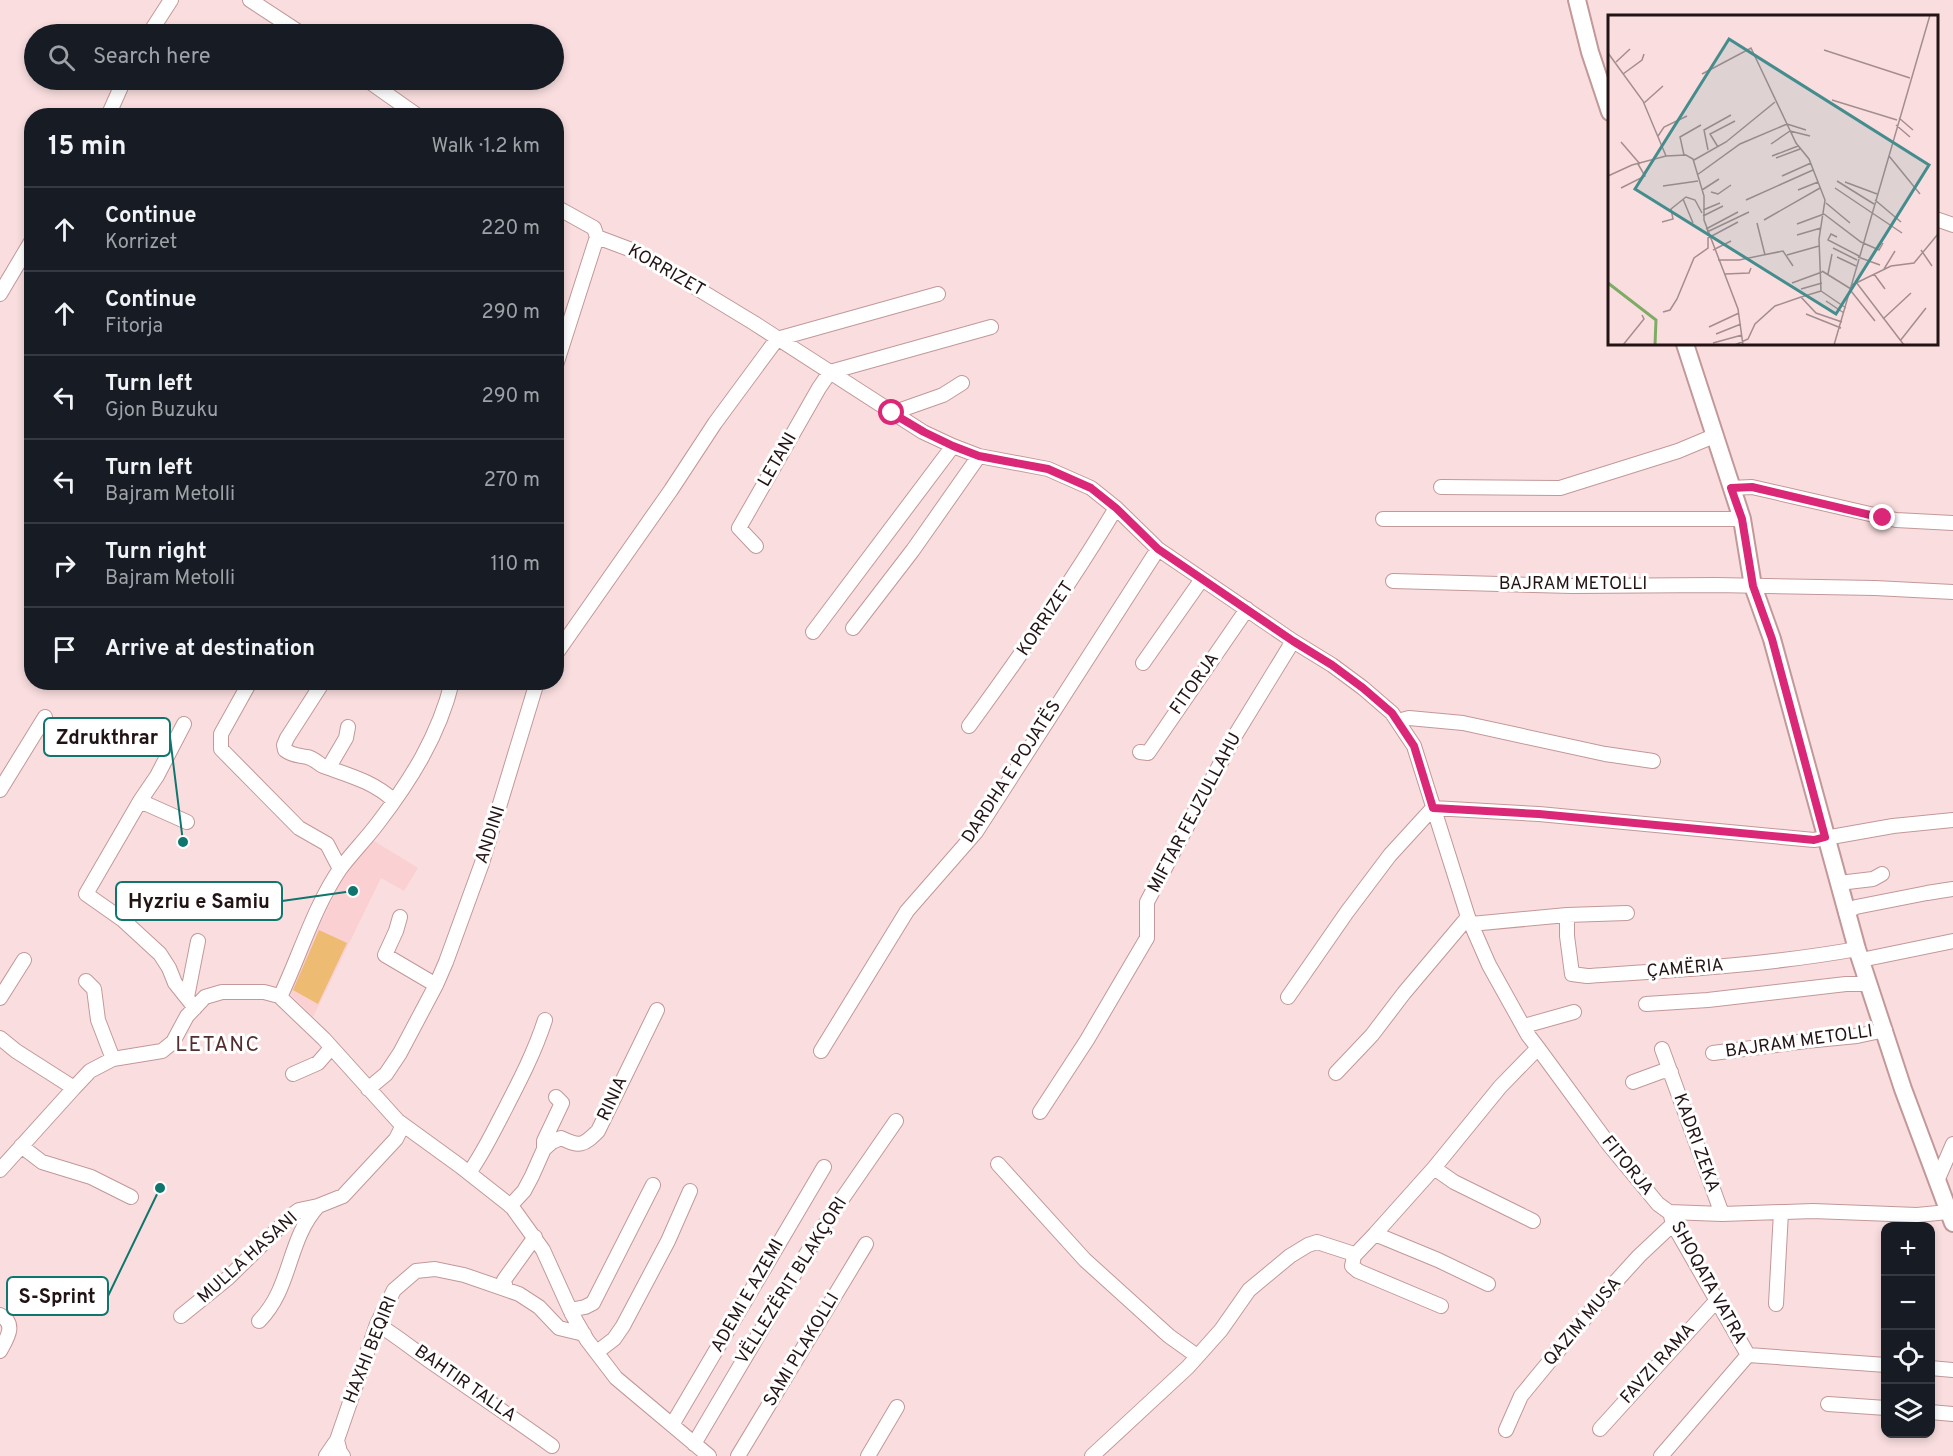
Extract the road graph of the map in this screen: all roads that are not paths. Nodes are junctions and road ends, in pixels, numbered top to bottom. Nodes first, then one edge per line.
1 (171, 0) edge
2 (250, 0) edge
3 (1577, 0) edge
4 (155, 24) edge
5 (287, 24) edge
6 (120, 90) edge
7 (381, 90) edge
8 (1608, 106) edge
9 (112, 108) edge
10 (407, 108) edge
11 (564, 211) edge
12 (1938, 220) edge
13 (1953, 225) edge
14 (597, 237) junction
15 (24, 254) edge
16 (0, 294) edge
17 (938, 294) dead end
18 (991, 327) dead end
19 (777, 339) junction
20 (564, 340) edge
21 (1685, 345) edge
22 (830, 372) junction
23 (962, 383) dead end
24 (892, 413) junction
25 (1714, 436) junction
26 (953, 446) junction
27 (979, 456) junction
28 (1441, 487) dead end
29 (1731, 488) junction
30 (1116, 508) junction
31 (1383, 519) dead end
32 (1742, 519) junction
33 (1953, 523) edge
34 (756, 546) dead end
35 (1158, 549) junction
36 (1202, 579) junction
37 (1393, 581) dead end
38 (1753, 586) junction
39 (1953, 592) edge
40 (1247, 609) junction
41 (853, 628) dead end
42 (813, 632) dead end
43 (1293, 641) junction
44 (564, 643) edge
45 (1143, 663) dead end
46 (246, 690) edge
47 (318, 690) edge
48 (450, 690) edge
49 (535, 690) edge
50 (45, 717) dead end
51 (1398, 721) junction
52 (184, 724) dead end
53 (969, 726) dead end
54 (348, 727) dead end
55 (1140, 752) dead end
56 (1653, 761) dead end
57 (329, 767) junction
58 (0, 790) edge
59 (140, 801) junction
60 (394, 801) junction
61 (1433, 808) junction
62 (1953, 820) edge
63 (187, 822) dead end
64 (1825, 837) junction
65 (340, 869) junction
66 (1882, 874) dead end
67 (1839, 883) junction
68 (1953, 890) edge
69 (1846, 912) junction
70 (1627, 913) dead end
71 (1567, 915) junction
72 (399, 917) dead end
73 (1470, 921) junction
74 (1953, 940) edge
75 (198, 941) dead end
76 (1859, 954) junction
77 (24, 960) dead end
78 (86, 981) dead end
79 (1869, 984) junction
80 (436, 985) junction
81 (280, 997) junction
82 (1288, 997) dead end
83 (0, 998) edge
84 (191, 1003) junction
85 (1646, 1004) dead end
86 (657, 1010) dead end
87 (1575, 1012) dead end
88 (544, 1020) dead end
89 (1524, 1026) junction
90 (1884, 1029) junction
91 (0, 1038) edge
92 (331, 1048) junction
93 (1538, 1048) junction
94 (1662, 1049) dead end
95 (821, 1051) dead end
96 (1713, 1053) dead end
97 (113, 1059) junction
98 (1671, 1072) junction
99 (1336, 1073) dead end
100 (293, 1074) dead end
101 (1633, 1082) dead end
102 (74, 1088) junction
103 (368, 1089) junction
104 (556, 1097) dead end
105 (1040, 1112) dead end
106 (896, 1121) dead end
107 (403, 1125) junction
108 (1953, 1145) edge
109 (21, 1146) junction
110 (544, 1149) junction
111 (998, 1164) dead end
112 (824, 1167) dead end
113 (1434, 1168) junction
114 (0, 1170) edge
115 (469, 1173) junction
116 (1937, 1180) junction
117 (653, 1185) dead end
118 (690, 1191) dead end
119 (132, 1197) dead end
120 (318, 1206) junction
121 (510, 1206) junction
122 (1780, 1212) junction
123 (1722, 1214) junction
124 (1671, 1218) junction
125 (1950, 1218) edge
126 (1533, 1221) dead end
127 (1375, 1234) junction
128 (535, 1238) junction
129 (866, 1244) dead end
130 (1354, 1256) junction
131 (1488, 1284) dead end
132 (506, 1289) junction
133 (1717, 1300) junction
134 (1776, 1304) dead end
135 (1441, 1306) dead end
136 (570, 1310) junction
137 (4, 1313) edge
138 (181, 1316) dead end
139 (258, 1321) dead end
140 (377, 1324) junction
141 (584, 1334) junction
142 (0, 1351) edge
143 (597, 1353) junction
144 (1748, 1355) junction
145 (1197, 1356) junction
146 (1881, 1365) edge
147 (1935, 1368) edge
148 (1953, 1370) edge
149 (1828, 1404) dead end
150 (897, 1407) dead end
151 (1881, 1408) edge
152 (1935, 1412) edge
153 (1953, 1414) edge
154 (672, 1425) junction
155 (1600, 1429) dead end
156 (1506, 1430) dead end
157 (337, 1440) junction
158 (694, 1444) junction
159 (552, 1446) dead end
160 (326, 1456) edge
161 (343, 1456) edge
162 (708, 1456) edge
163 (738, 1456) edge
164 (868, 1456) edge
165 (1092, 1456) edge
166 (1661, 1456) edge

1 - 4 street
2 - 5 street
3 - 8 main road
6 - 9 street
7 - 10 street
11 - 14 street, KORRIZET
12 - 13 street
14 - 19 street, KORRIZET
14 - 20 street
15 - 16 street
17 - 19 street
18 - 22 street
19 - 22 street, KORRIZET
19 - 44 street
21 - 25 main road, BAJRAM METOLLI
22 - 24 street, KORRIZET
22 - 34 street, LETANI
23 - 24 street
24 - 26 street, KORRIZET
25 - 28 street
25 - 29 main road, BAJRAM METOLLI
26 - 27 street, KORRIZET
26 - 42 street
27 - 30 street, KORRIZET
27 - 41 street
29 - 32 main road, BAJRAM METOLLI
29 - 33 street
30 - 35 street, KORRIZET
30 - 53 street, KORRIZET
31 - 32 street
32 - 38 main road, BAJRAM METOLLI
35 - 36 street, FITORJA
35 - 95 street, DARDHA E POJATËS
36 - 40 street, FITORJA
36 - 45 street
37 - 38 street, BAJRAM METOLLI
38 - 39 street, BAJRAM METOLLI
38 - 64 main road, BAJRAM METOLLI
40 - 43 street, FITORJA
40 - 55 street, FITORJA
43 - 51 street, FITORJA
43 - 105 street, MIFTAR FEJZULLAHU
46 - 65 street
47 - 57 street
48 - 60 street
49 - 80 street, ANDINI
50 - 58 street
51 - 56 street
51 - 61 street, FITORJA
52 - 59 street
54 - 57 street
57 - 60 street
59 - 63 street
59 - 84 street
60 - 65 street
61 - 64 street
61 - 73 street, FITORJA
61 - 82 street
62 - 64 street
64 - 67 main road, BAJRAM METOLLI
65 - 81 street
66 - 67 street
67 - 69 main road, BAJRAM METOLLI
68 - 69 street
69 - 76 main road, BAJRAM METOLLI
70 - 71 street
71 - 73 street
71 - 76 street, ÇAMËRIA
72 - 80 street
73 - 89 street, FITORJA
73 - 99 street
74 - 76 street
75 - 84 street
76 - 79 main road, BAJRAM METOLLI
77 - 83 street
78 - 97 street
79 - 85 street
79 - 90 main road, BAJRAM METOLLI
80 - 103 street, ANDINI
81 - 84 street
81 - 92 street
84 - 97 street
86 - 110 street, RINIA
87 - 89 street
88 - 115 street
89 - 93 street, FITORJA
90 - 96 street, BAJRAM METOLLI
90 - 116 main road, BAJRAM METOLLI
91 - 102 street
92 - 100 street
92 - 103 street
93 - 113 street
93 - 124 street, FITORJA
94 - 98 street, KADRI ZEKA
97 - 102 street
98 - 101 street, KADRI ZEKA
98 - 123 street, KADRI ZEKA
102 - 109 street
103 - 107 street
104 - 110 street
106 - 158 street, VËLLEZËRIT BLAKÇORI
107 - 115 street
107 - 120 street, MULLA HASANI
108 - 116 street
109 - 114 street
109 - 119 street
110 - 121 street
111 - 145 street
112 - 154 street, ADEMI E AZEMI
113 - 126 street
113 - 127 street
115 - 121 street
116 - 125 main road, BAJRAM METOLLI
117 - 136 street
118 - 143 street
120 - 138 street, MULLA HASANI
120 - 139 street, MULLA HASANI
121 - 128 street
122 - 123 street, FITORJA
122 - 125 street, FITORJA
122 - 134 street
123 - 124 street, FITORJA
124 - 133 street, SHOQATA VATRA
124 - 156 street, QAZIM MUSA
127 - 130 street
127 - 131 street
128 - 132 street
128 - 136 street
129 - 163 street, SAMI PLAKOLLI
130 - 135 street
130 - 145 street
132 - 140 street, HAXHI BEQIRI
132 - 141 street, HAXHI BEQIRI
133 - 144 street, SHOQATA VATRA
133 - 155 street, FAVZI RAMA
136 - 141 street
137 - 142 street
140 - 157 street, HAXHI BEQIRI
140 - 159 street, BAHTIR TALLA
141 - 143 street
143 - 154 street
144 - 146 street
144 - 166 street
145 - 165 street
147 - 148 street
149 - 151 street
150 - 164 street
152 - 153 street
154 - 158 street
157 - 160 street, HAXHI BEQIRI
157 - 161 street
158 - 162 street

